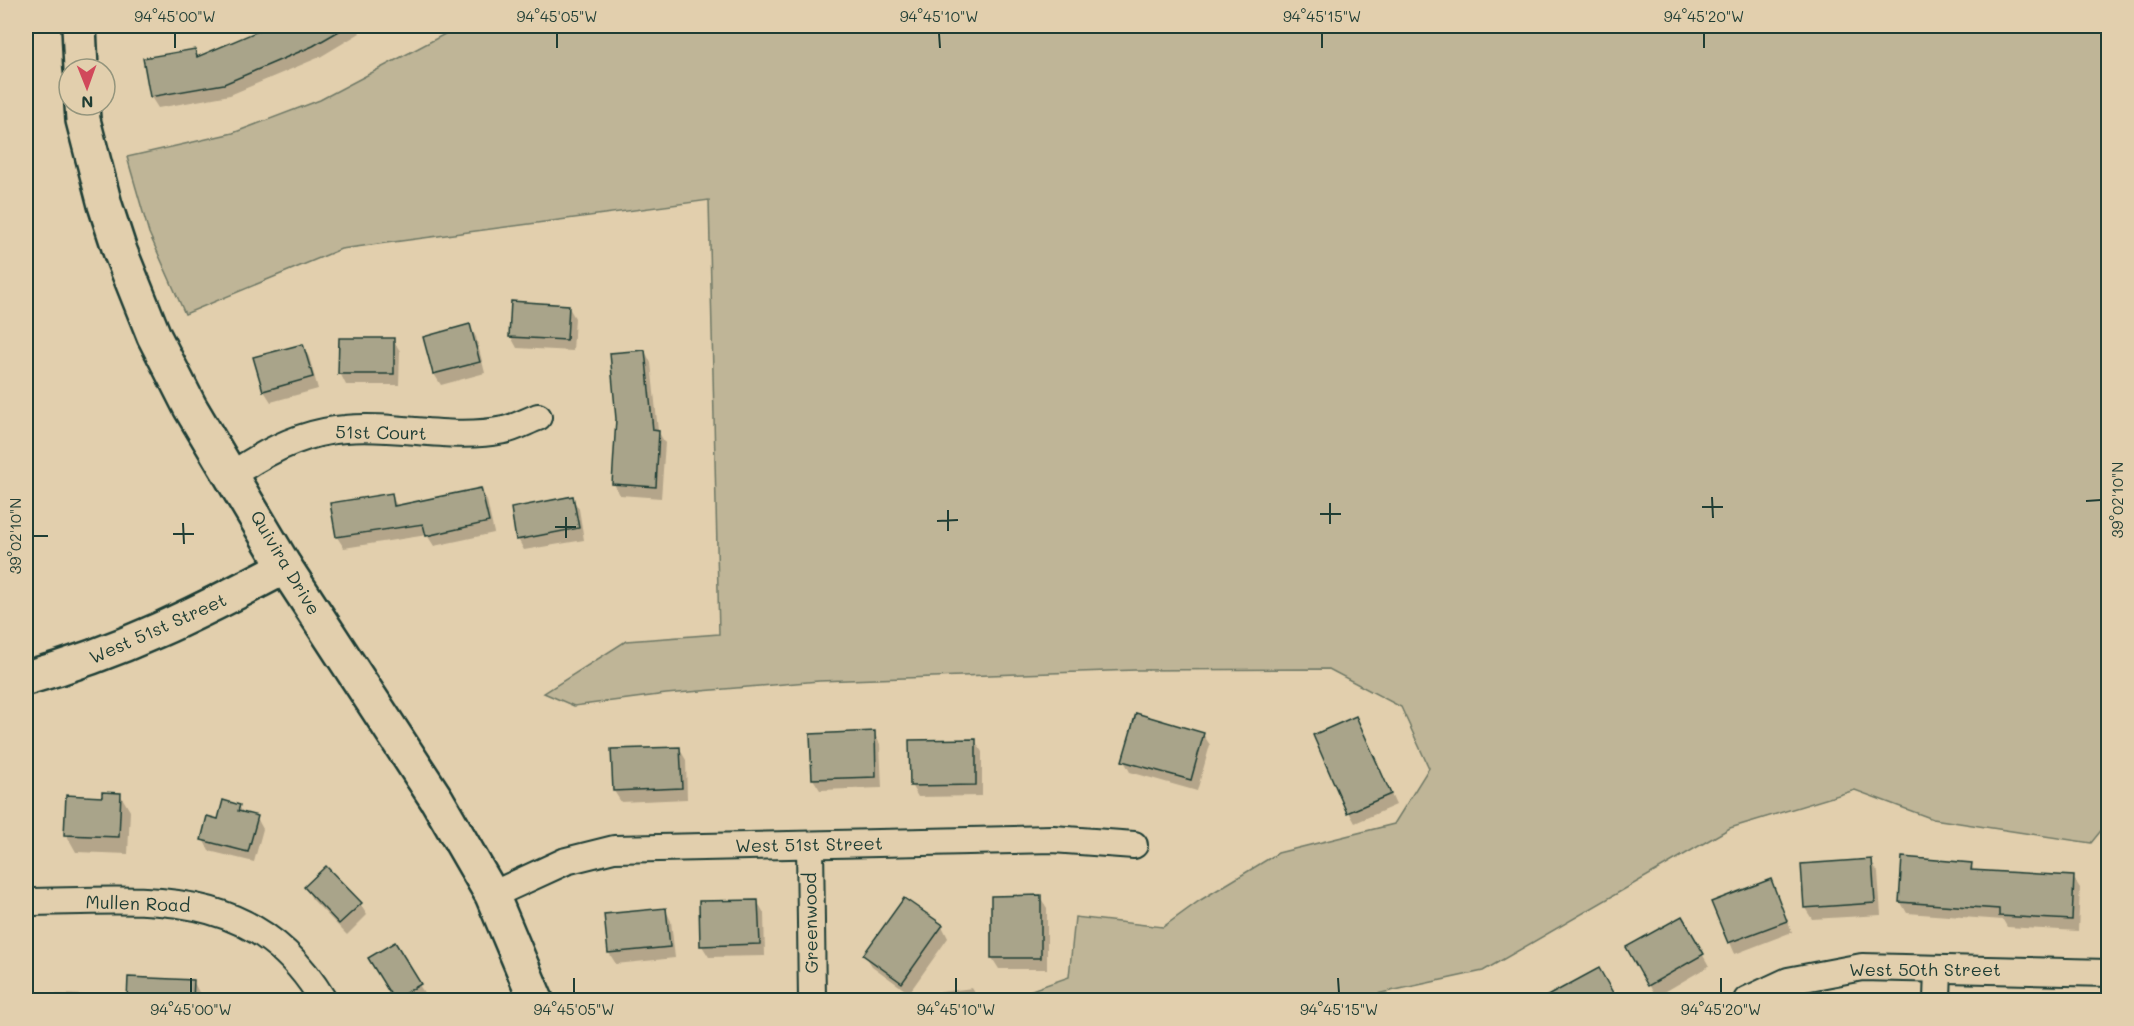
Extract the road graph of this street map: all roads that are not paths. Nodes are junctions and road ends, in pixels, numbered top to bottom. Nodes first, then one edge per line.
1 (79, 26) edge
2 (80, 57) edge
3 (83, 117) edge
4 (538, 417) dead end
5 (232, 475) junction
6 (285, 567) junction
7 (26, 678) edge
8 (810, 845) junction
9 (1134, 845) dead end
10 (492, 895) junction
11 (26, 902) edge
12 (1938, 969) junction
13 (2109, 973) edge
14 (323, 1000) edge
15 (536, 1000) edge
16 (812, 1000) edge
17 (1747, 1000) edge
18 (1937, 1000) edge

1 - 2 main road
3 - 5 main road, Quivira Drive
4 - 5 street, 51st Court
5 - 6 main road, Quivira Drive
6 - 7 main road, West 51st Street
6 - 10 main road, Quivira Drive
8 - 9 street, West 51st Street
8 - 10 street, West 51st Street
8 - 16 street, Greenwood
10 - 15 main road, Quivira Drive
11 - 14 street, Mullen Road
12 - 13 street, West 50th Street
12 - 17 street, West 50th Street
12 - 18 street

